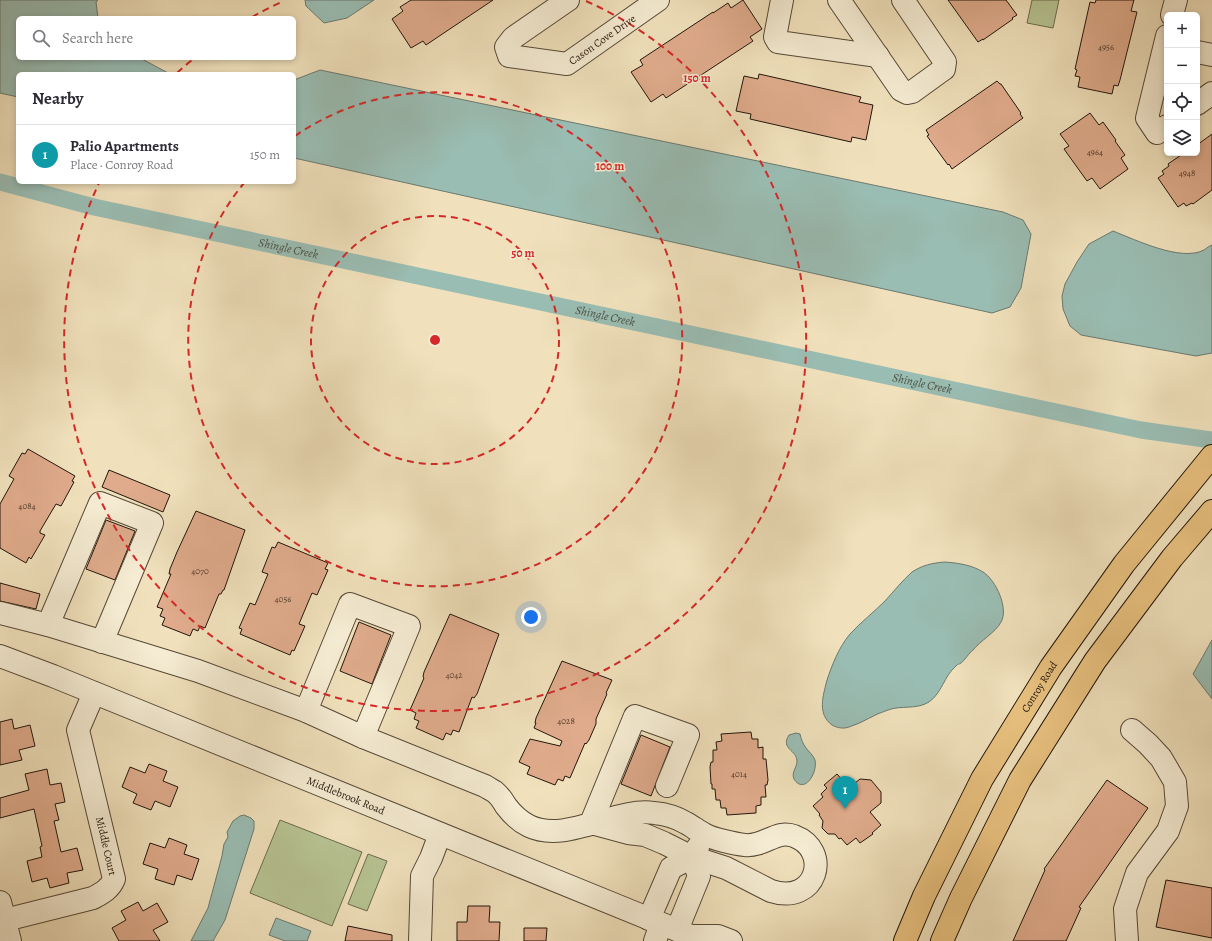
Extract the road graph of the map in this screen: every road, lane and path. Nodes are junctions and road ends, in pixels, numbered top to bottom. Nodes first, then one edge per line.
1 (568, 0) edge
2 (658, 0) edge
3 (782, 0) edge
4 (839, 0) edge
5 (903, 0) edge
6 (1176, 0) edge
7 (1173, 12) edge
8 (1165, 48) edge
9 (1200, 53) edge
10 (1212, 55) edge
11 (878, 56) junction
12 (1212, 93) edge
13 (1200, 102) edge
14 (1164, 128) edge
15 (1208, 460) edge
16 (1212, 511) edge
17 (0, 613) edge
18 (48, 625) junction
19 (102, 642) junction
20 (0, 656) edge
21 (94, 692) junction
22 (306, 711) junction
23 (1132, 730) dead end
24 (363, 737) junction
25 (667, 786) dead end
26 (591, 823) junction
27 (440, 834) junction
28 (705, 835) junction
29 (692, 857) junction
30 (2, 915) edge
31 (671, 932) edge
32 (10, 941) edge
33 (420, 941) edge
34 (731, 941) edge
35 (905, 941) edge
36 (942, 941) edge
37 (1127, 941) edge

1 - 2 street, Cason Cove Drive
3 - 11 street
4 - 11 street
5 - 11 street
6 - 7 street
8 - 14 street
9 - 10 street
12 - 13 street
15 - 35 main road, Conroy Road
16 - 36 main road
17 - 18 street
18 - 19 street
18 - 19 street
19 - 22 street
20 - 21 street, Middlebrook Road
21 - 27 street, Middlebrook Road
21 - 30 street, Middle Court
22 - 24 street
22 - 24 street
23 - 37 street
24 - 26 street
25 - 26 street
26 - 28 street
26 - 29 street
27 - 31 street, Middlebrook Road
27 - 33 street
28 - 29 street
28 - 29 street
29 - 31 street
29 - 31 street
30 - 32 street
31 - 34 street, Middlebrook Road

